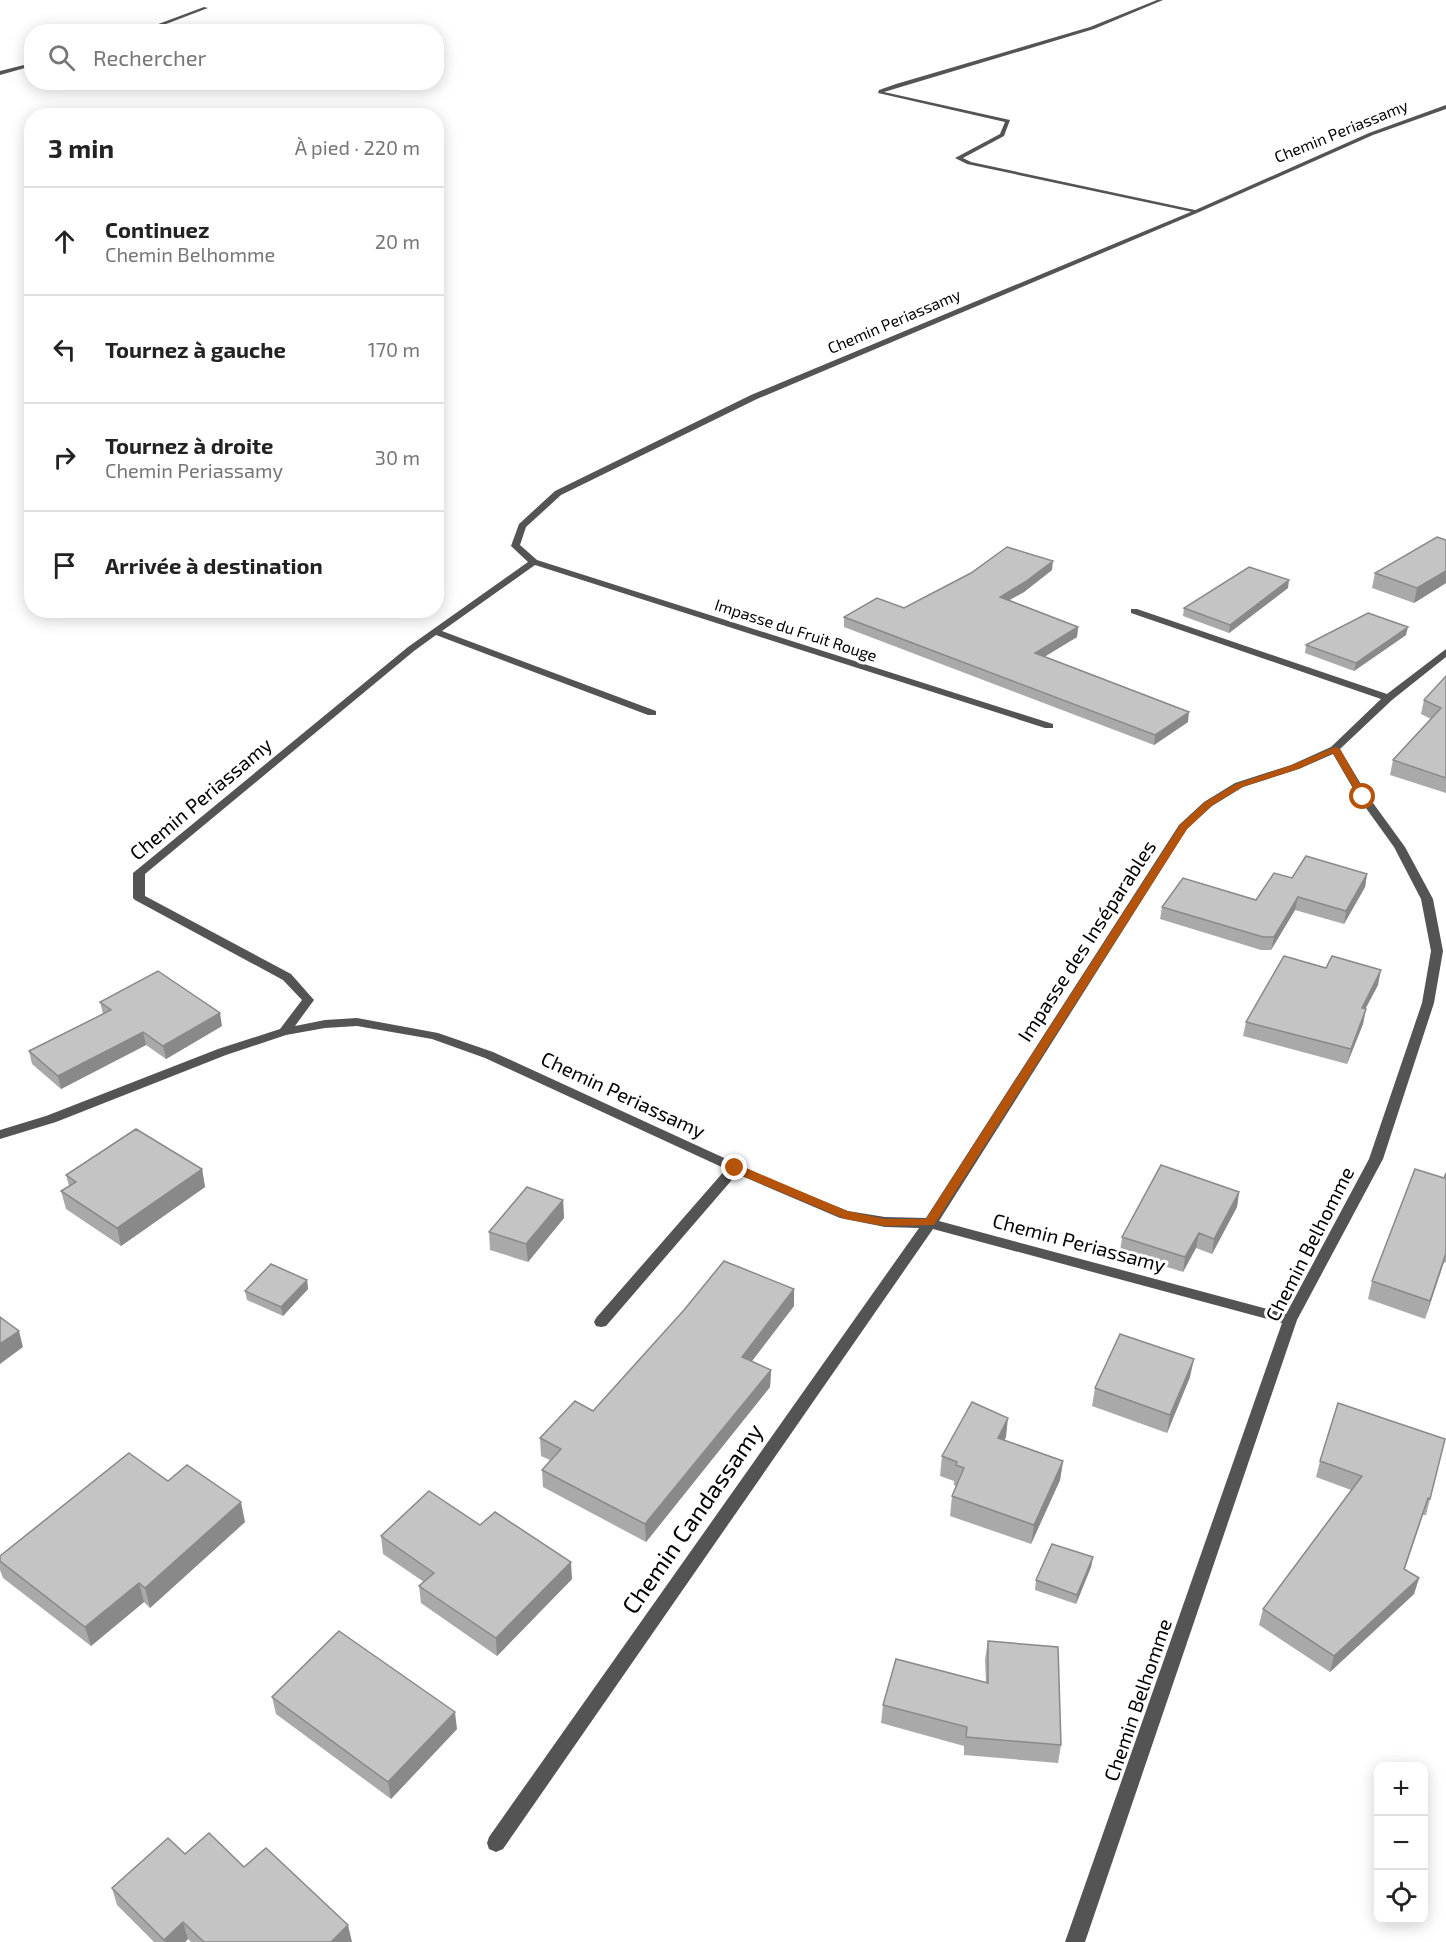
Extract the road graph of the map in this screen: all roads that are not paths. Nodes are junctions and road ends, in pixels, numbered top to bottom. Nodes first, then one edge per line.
1 (1161, 0) edge
2 (206, 8) dead end
3 (161, 24) edge
4 (24, 66) edge
5 (0, 73) edge
6 (1446, 107) edge
7 (1195, 212) junction
8 (534, 562) junction
9 (1134, 611) dead end
10 (436, 632) junction
11 (1446, 652) edge
12 (1388, 698) junction
13 (652, 713) dead end
14 (1049, 726) dead end
15 (1335, 749) junction
16 (284, 1032) junction
17 (0, 1134) edge
18 (735, 1168) junction
19 (930, 1223) junction
20 (1290, 1320) junction
21 (601, 1322) dead end
22 (496, 1843) dead end
23 (1075, 1942) edge

1 - 7 street
2 - 3 street
4 - 5 street
6 - 7 street, Chemin Periassamy
7 - 8 street, Chemin Periassamy
8 - 10 street, Chemin Periassamy
8 - 14 street, Impasse du Fruit Rouge
9 - 12 street
10 - 13 street
10 - 16 street, Chemin Periassamy
11 - 12 street
12 - 15 street
15 - 19 street, Impasse des Inséparables
15 - 20 street, Chemin Belhomme
16 - 17 street, Chemin Periassamy
16 - 18 street, Chemin Periassamy
18 - 19 street, Chemin Periassamy
18 - 21 street
19 - 20 street, Chemin Periassamy
19 - 22 street, Chemin Candassamy
20 - 23 street, Chemin Belhomme

